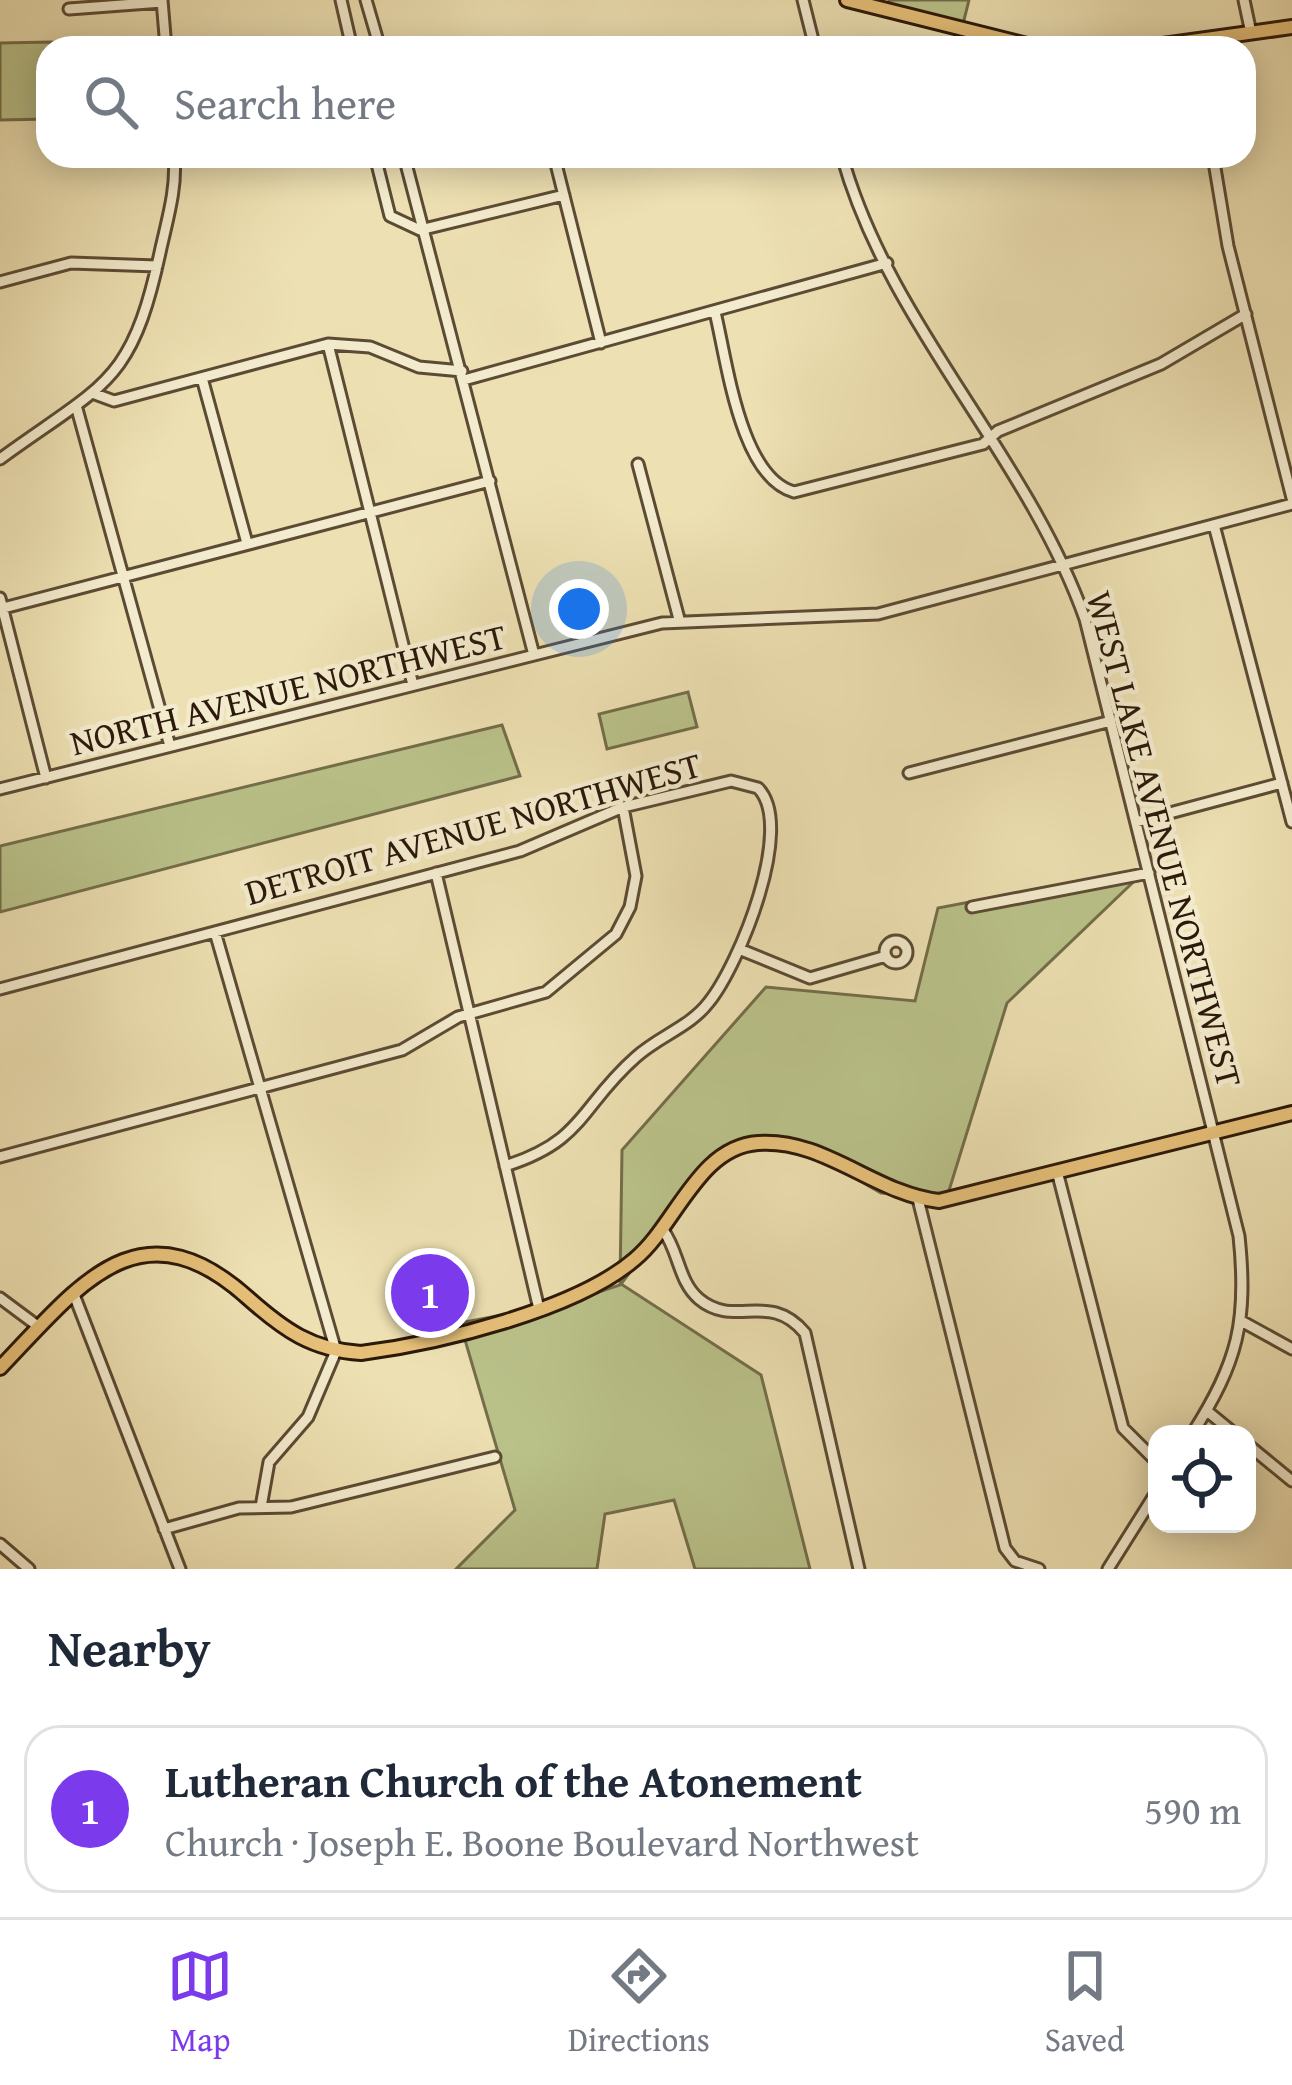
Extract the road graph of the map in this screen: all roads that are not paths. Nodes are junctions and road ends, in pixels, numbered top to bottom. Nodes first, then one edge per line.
1 (341, 0) edge
2 (366, 0) edge
3 (803, 0) edge
4 (847, 0) edge
5 (1244, 0) edge
6 (162, 1) edge
7 (893, 6) edge
8 (69, 9) dead end
9 (1292, 27) edge
10 (1251, 33) junction
11 (165, 36) edge
12 (349, 36) edge
13 (376, 36) edge
14 (811, 36) edge
15 (998, 36) edge
16 (1235, 36) edge
17 (174, 168) edge
18 (378, 168) edge
19 (407, 168) edge
20 (557, 168) edge
21 (847, 168) edge
22 (1216, 168) edge
23 (564, 195) junction
24 (420, 230) junction
25 (887, 263) junction
26 (158, 266) junction
27 (0, 282) edge
28 (715, 312) junction
29 (1246, 314) junction
30 (601, 343) junction
31 (328, 344) junction
32 (463, 376) junction
33 (202, 378) junction
34 (95, 394) junction
35 (77, 409) junction
36 (989, 439) junction
37 (0, 459) edge
38 (638, 464) dead end
39 (490, 481) junction
40 (1292, 501) edge
41 (369, 510) junction
42 (1214, 525) junction
43 (247, 543) junction
44 (1063, 565) junction
45 (124, 576) junction
46 (1, 605) edge
47 (679, 619) junction
48 (535, 655) junction
49 (413, 685) junction
50 (1111, 721) junction
51 (170, 746) junction
52 (909, 773) dead end
53 (46, 778) junction
54 (1282, 783) junction
55 (0, 789) edge
56 (622, 807) junction
57 (1136, 822) junction
58 (1292, 822) edge
59 (436, 873) junction
60 (1149, 873) junction
61 (973, 907) dead end
62 (215, 932) junction
63 (739, 949) junction
64 (886, 956) dead end
65 (0, 989) edge
66 (471, 1014) junction
67 (257, 1090) junction
68 (1292, 1113) edge
69 (1214, 1134) junction
70 (0, 1157) edge
71 (505, 1166) junction
72 (1058, 1174) junction
73 (918, 1198) junction
74 (663, 1230) junction
75 (73, 1292) junction
76 (0, 1298) edge
77 (538, 1309) junction
78 (1243, 1322) junction
79 (40, 1327) junction
80 (1292, 1348) edge
81 (336, 1352) junction
82 (0, 1368) edge
83 (1207, 1411) junction
84 (1198, 1425) edge
85 (1224, 1425) edge
86 (1256, 1451) edge
87 (1148, 1453) edge
88 (495, 1457) dead end
89 (1292, 1481) edge
90 (1148, 1505) edge
91 (260, 1507) junction
92 (164, 1529) junction
93 (0, 1544) edge
94 (1013, 1565) edge
95 (29, 1569) edge
96 (180, 1569) edge
97 (859, 1569) edge
98 (1039, 1569) edge
99 (1108, 1569) edge

1 - 12 street
2 - 13 street
3 - 14 street
4 - 7 main road
5 - 10 street
6 - 8 street
6 - 11 street
7 - 15 main road
9 - 10 main road
10 - 16 main road
17 - 26 street
18 - 24 street
19 - 24 street
20 - 23 street
21 - 25 street, WEST LAKE AVENUE NORTHWEST
22 - 29 street
23 - 24 street
23 - 30 street
24 - 32 street
25 - 28 street
25 - 36 street, WEST LAKE AVENUE NORTHWEST
26 - 27 street
26 - 34 street
28 - 30 street
28 - 36 street
29 - 36 street
29 - 40 street
30 - 32 street
31 - 32 street
31 - 33 street
31 - 41 street
32 - 39 street
33 - 34 street
33 - 43 street
34 - 35 street
35 - 37 street
35 - 45 street
36 - 44 street, WEST LAKE AVENUE NORTHWEST
38 - 47 street
39 - 41 street
39 - 48 street
40 - 42 street, NORTH AVENUE NORTHWEST
41 - 43 street
41 - 49 street
42 - 44 street, NORTH AVENUE NORTHWEST
42 - 54 street
43 - 45 street
44 - 47 street, NORTH AVENUE NORTHWEST
44 - 50 street, WEST LAKE AVENUE NORTHWEST
45 - 46 street
45 - 51 street
46 - 53 street
47 - 48 street, NORTH AVENUE NORTHWEST
48 - 49 street, NORTH AVENUE NORTHWEST
49 - 51 street, NORTH AVENUE NORTHWEST
50 - 52 street
50 - 57 street, WEST LAKE AVENUE NORTHWEST
51 - 53 street, NORTH AVENUE NORTHWEST
53 - 55 street, NORTH AVENUE NORTHWEST
54 - 57 street
54 - 58 street
56 - 59 street, DETROIT AVENUE NORTHWEST
56 - 63 street, DETROIT AVENUE NORTHWEST
56 - 66 street
57 - 60 street, WEST LAKE AVENUE NORTHWEST
59 - 62 street, DETROIT AVENUE NORTHWEST
59 - 66 street
60 - 61 street
60 - 69 street, WEST LAKE AVENUE NORTHWEST
62 - 65 street, DETROIT AVENUE NORTHWEST
62 - 67 street
63 - 64 street
63 - 71 street, DETROIT AVENUE NORTHWEST
66 - 67 street
66 - 71 street
67 - 70 street
67 - 81 street
68 - 69 main road
69 - 72 main road
69 - 78 street, WEST LAKE AVENUE NORTHWEST
71 - 77 street
72 - 73 main road
72 - 87 street
73 - 74 main road
73 - 94 street
74 - 77 main road
74 - 97 street
75 - 79 main road
75 - 81 main road
75 - 92 street
76 - 79 street
77 - 81 main road
78 - 80 street
78 - 83 street, WEST LAKE AVENUE NORTHWEST
79 - 82 main road
81 - 91 street
83 - 84 street, WEST LAKE AVENUE NORTHWEST
83 - 85 street
86 - 89 street
88 - 91 street
90 - 99 street
91 - 92 street
92 - 96 street
93 - 95 street
94 - 98 street

